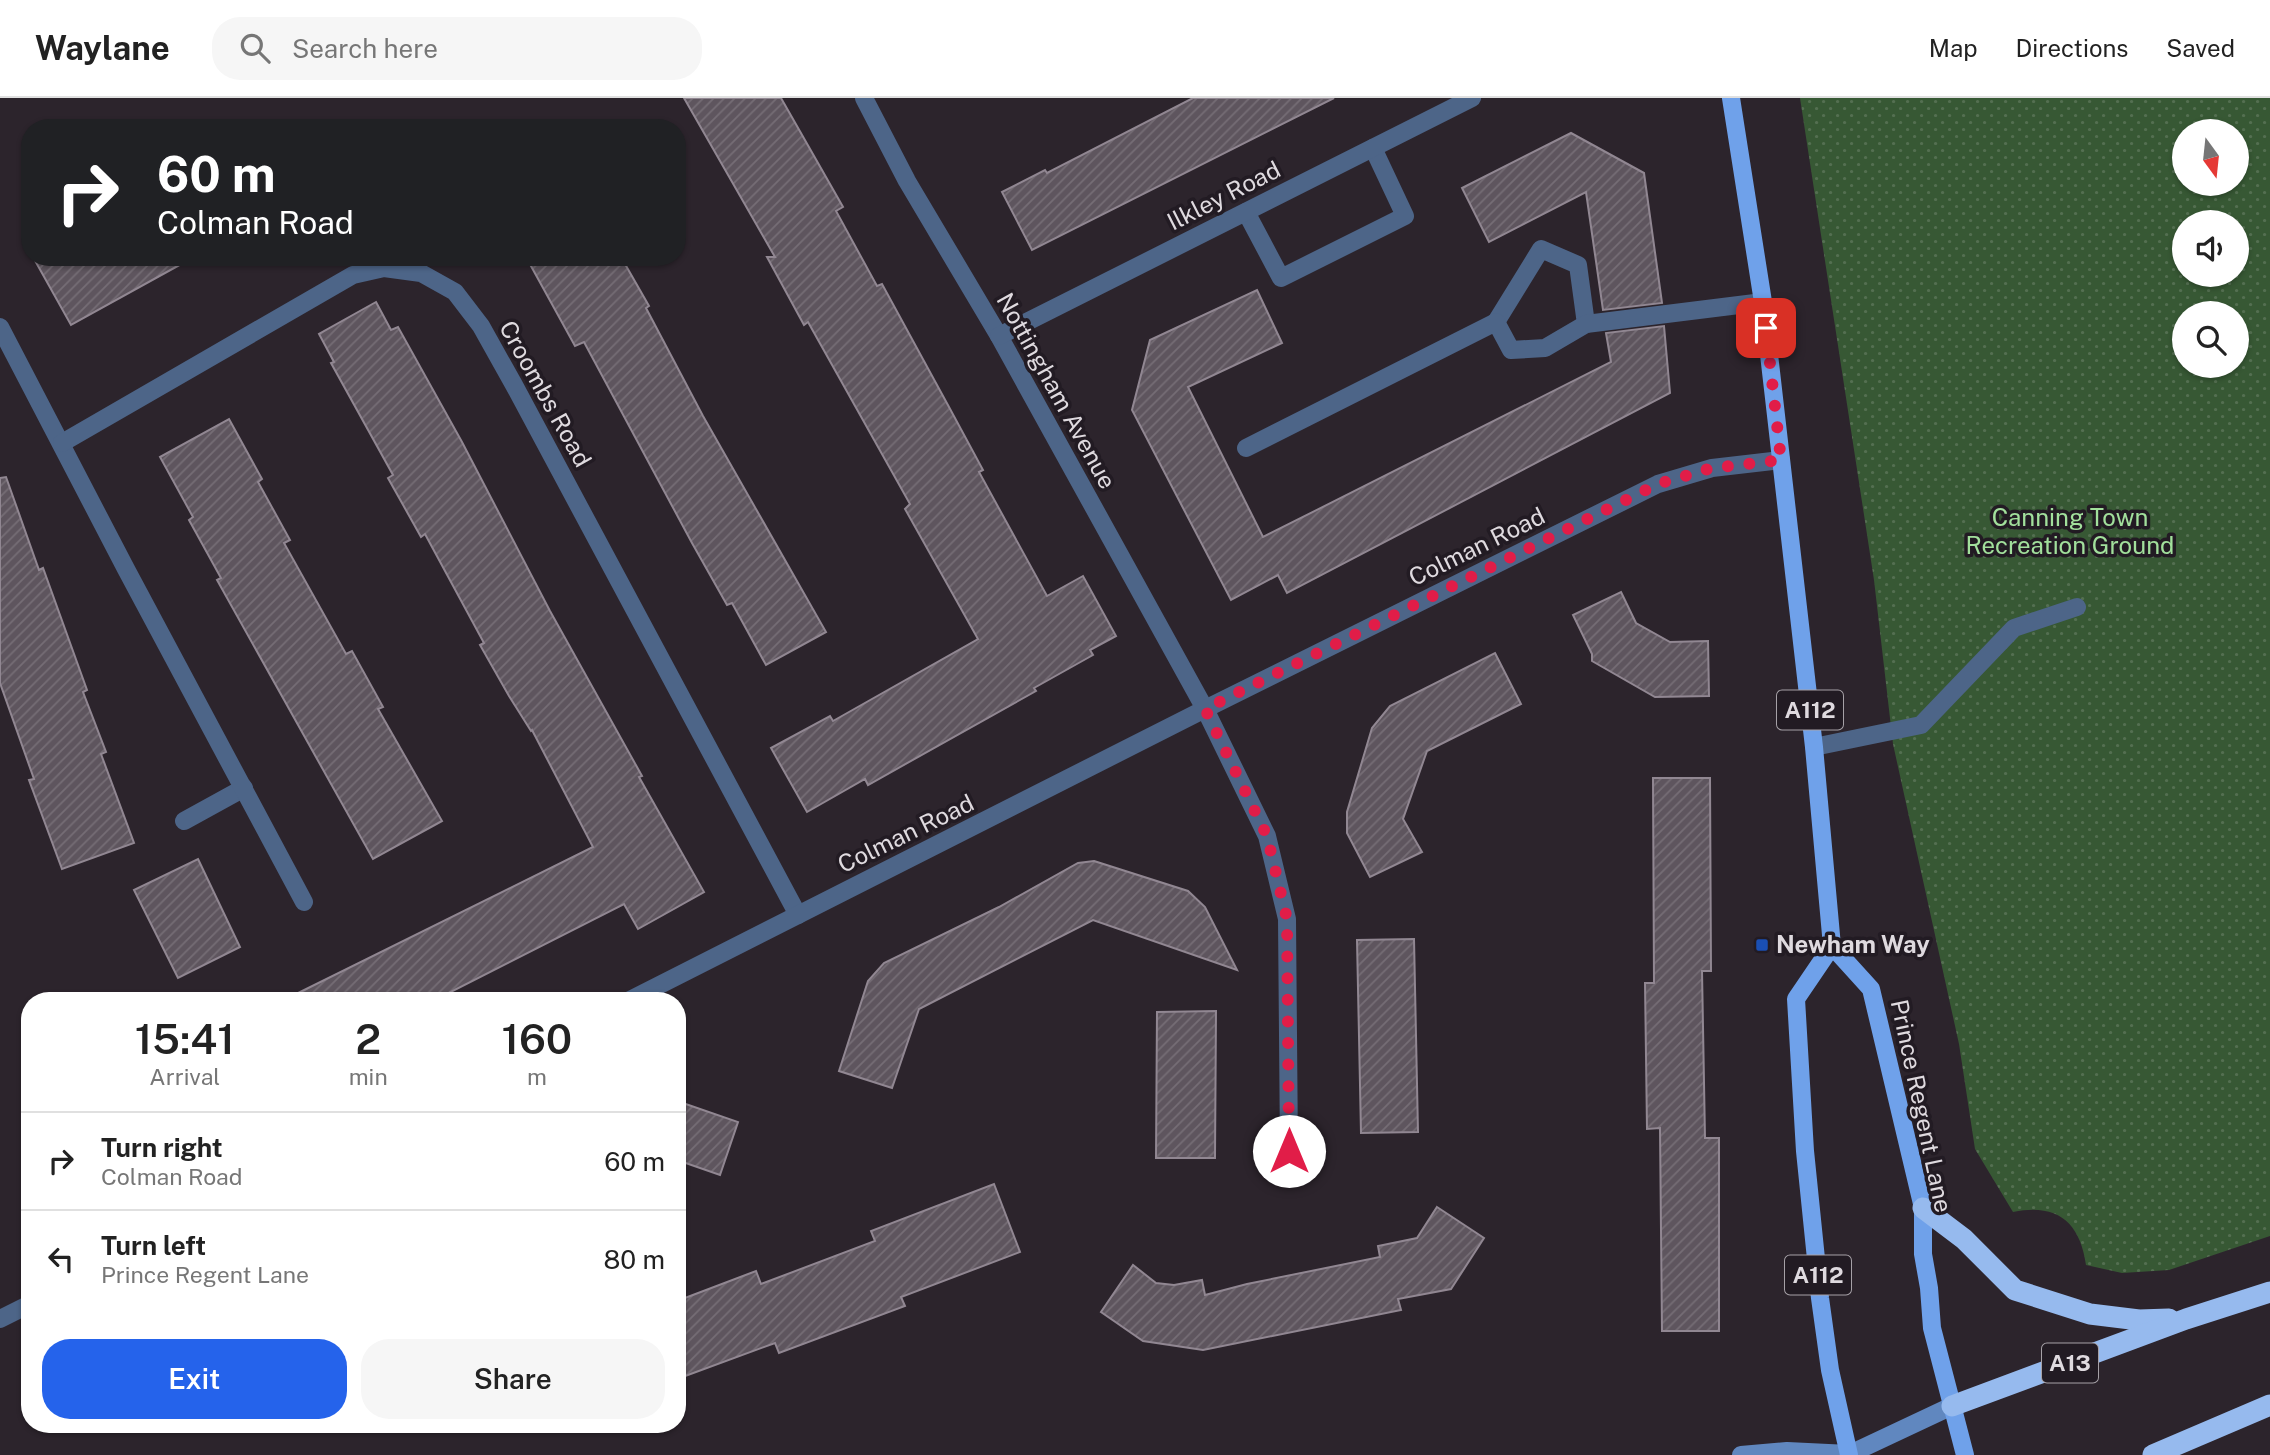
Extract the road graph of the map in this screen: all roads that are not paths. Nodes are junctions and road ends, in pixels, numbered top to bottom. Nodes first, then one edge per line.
1 (864, 98) edge
2 (1472, 98) edge
3 (1731, 98) edge
4 (1373, 148) junction
5 (1246, 212) junction
6 (1763, 302) junction
7 (1496, 322) junction
8 (1586, 324) junction
9 (0, 327) edge
10 (999, 336) junction
11 (62, 443) junction
12 (1246, 448) dead end
13 (1781, 460) junction
14 (2077, 607) dead end
15 (1205, 709) junction
16 (1814, 747) junction
17 (244, 788) junction
18 (184, 821) dead end
19 (304, 902) dead end
20 (798, 915) junction
21 (1832, 946) junction
22 (646, 992) edge
23 (1289, 1151) dead end
24 (1923, 1208) junction
25 (2270, 1292) edge
26 (21, 1308) edge
27 (0, 1319) edge
28 (2186, 1319) junction
29 (2270, 1405) edge
30 (1952, 1406) junction
31 (1741, 1455) edge
32 (1849, 1455) edge
33 (1965, 1455) edge
34 (2153, 1455) edge

1 - 10 street, Nottingham Avenue
2 - 4 street, Ilkley Road
3 - 6 main road, A112
4 - 5 street, Ilkley Road
4 - 5 street
5 - 10 street, Ilkley Road
6 - 8 street
6 - 13 main road, A112
7 - 8 street
7 - 8 street
7 - 12 street
9 - 11 street
10 - 15 street, Nottingham Avenue
11 - 17 street
11 - 20 street, Croombs Road
13 - 15 street, Colman Road
13 - 16 main road, A112
14 - 16 street
15 - 20 street, Colman Road
15 - 23 street
16 - 21 main road, A112
17 - 18 street
17 - 19 street
20 - 22 street, Colman Road
21 - 24 main road, Prince Regent Lane
21 - 32 main road, A112
24 - 28 highway, A13
24 - 30 main road, Prince Regent Lane
25 - 28 highway, A13
26 - 27 street
28 - 30 highway, A13
29 - 34 highway
30 - 32 street
30 - 33 main road, Prince Regent Lane
31 - 32 street

